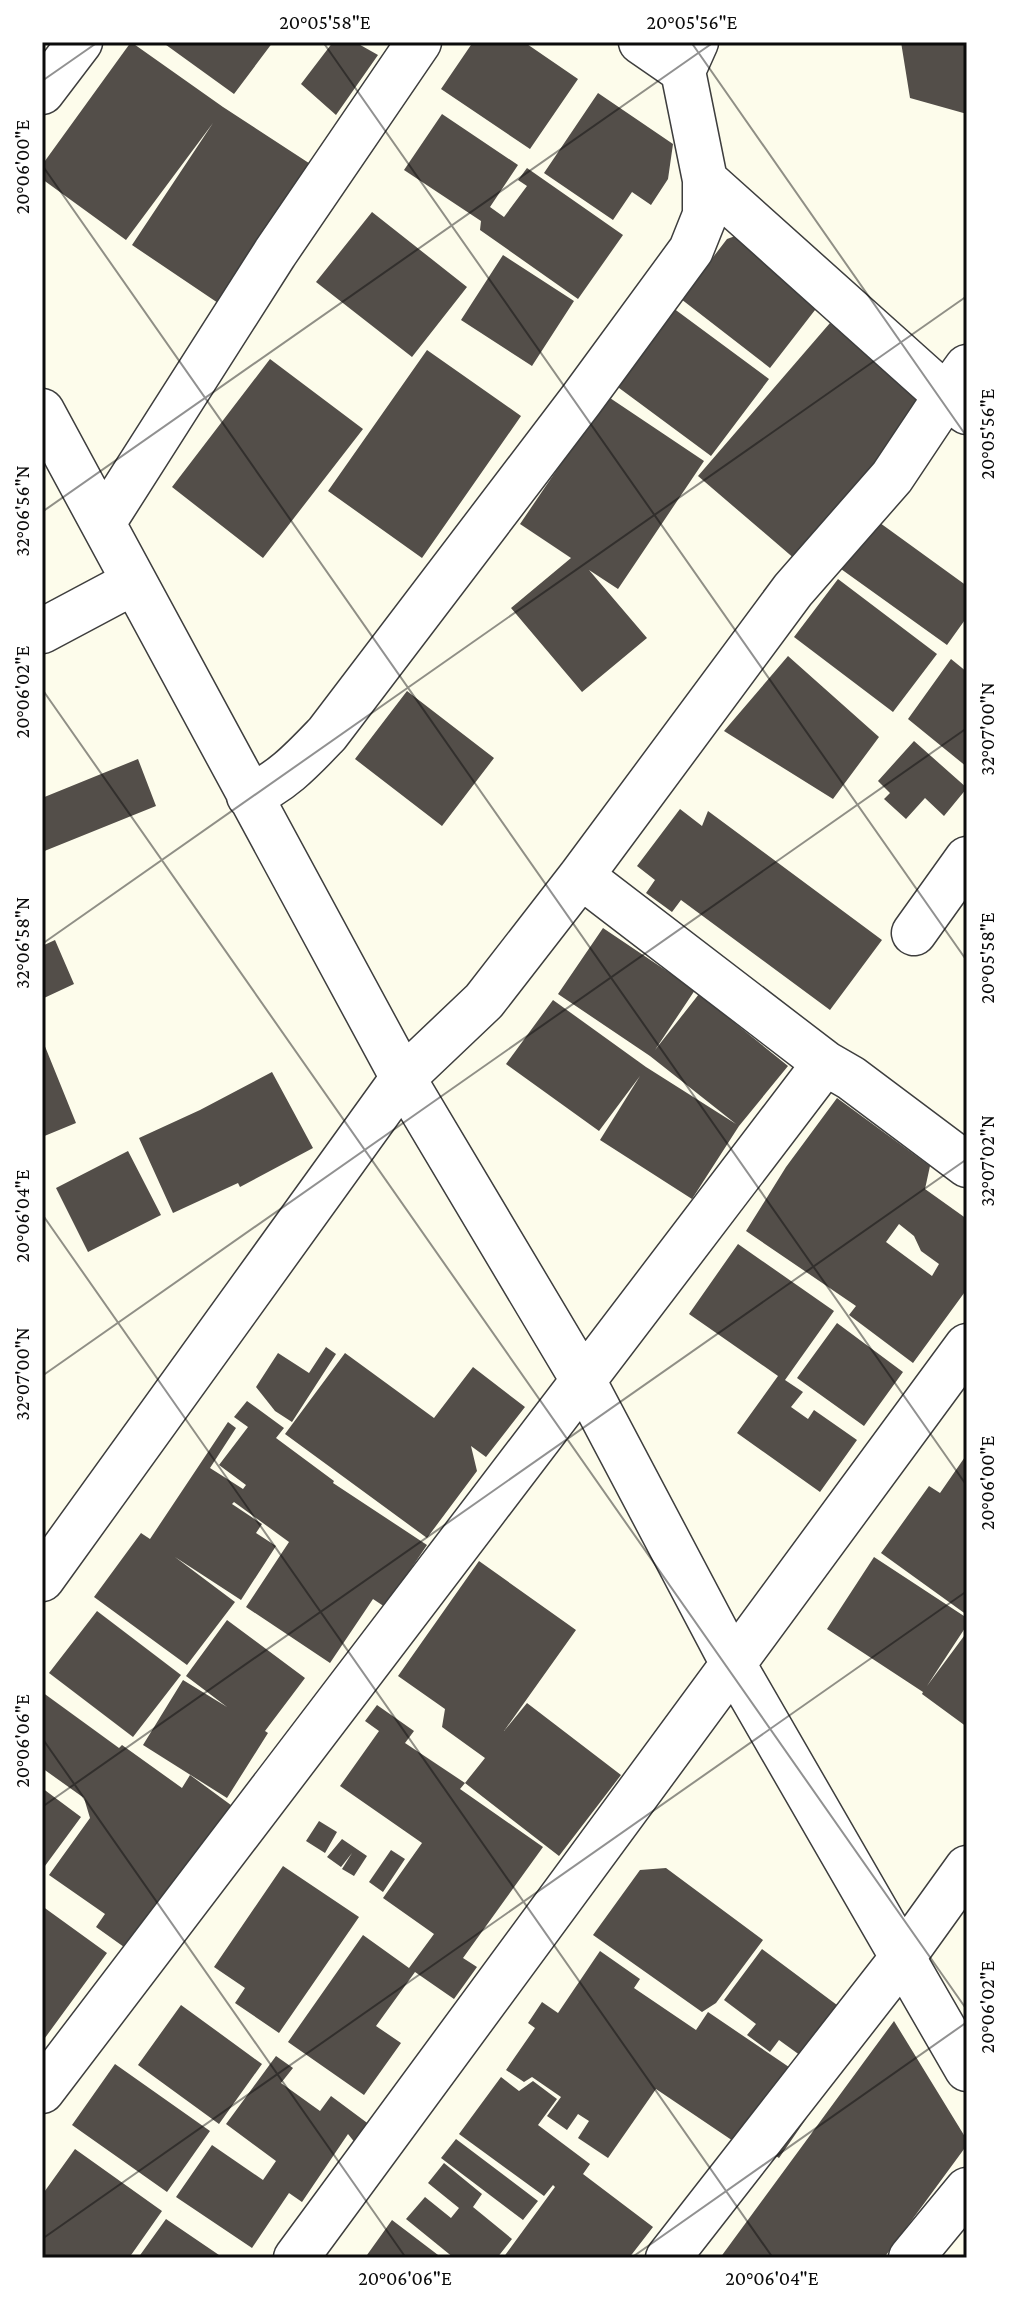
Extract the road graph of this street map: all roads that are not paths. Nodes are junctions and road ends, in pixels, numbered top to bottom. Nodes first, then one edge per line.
1 (80, 42) edge
2 (419, 42) edge
3 (641, 42) edge
4 (690, 57) edge
5 (42, 92) edge
6 (705, 180) junction
7 (960, 392) edge
8 (42, 411) edge
9 (103, 523) junction
10 (134, 582) junction
11 (42, 631) edge
12 (249, 796) junction
13 (967, 859) edge
14 (581, 876) junction
15 (914, 933) dead end
16 (825, 1063) junction
17 (403, 1078) junction
18 (967, 1165) edge
19 (967, 1346) edge
20 (583, 1380) junction
21 (42, 1579) edge
22 (732, 1662) junction
23 (967, 1868) edge
24 (903, 1957) junction
25 (967, 2069) edge
26 (42, 2091) edge
27 (967, 2190) edge
28 (296, 2258) edge
29 (668, 2258) edge
30 (911, 2258) edge

1 - 5 street
2 - 9 street
3 - 4 street
4 - 6 street
6 - 7 street
6 - 12 street
7 - 14 street
8 - 9 street
9 - 10 street
10 - 11 street
10 - 12 street
12 - 17 street
13 - 15 street
14 - 16 street
14 - 17 street
16 - 18 street
16 - 20 street
17 - 20 street
17 - 21 street
19 - 22 street
20 - 22 street
20 - 26 street
22 - 24 street
22 - 28 street
23 - 24 street
24 - 25 street
24 - 29 street
27 - 30 street

